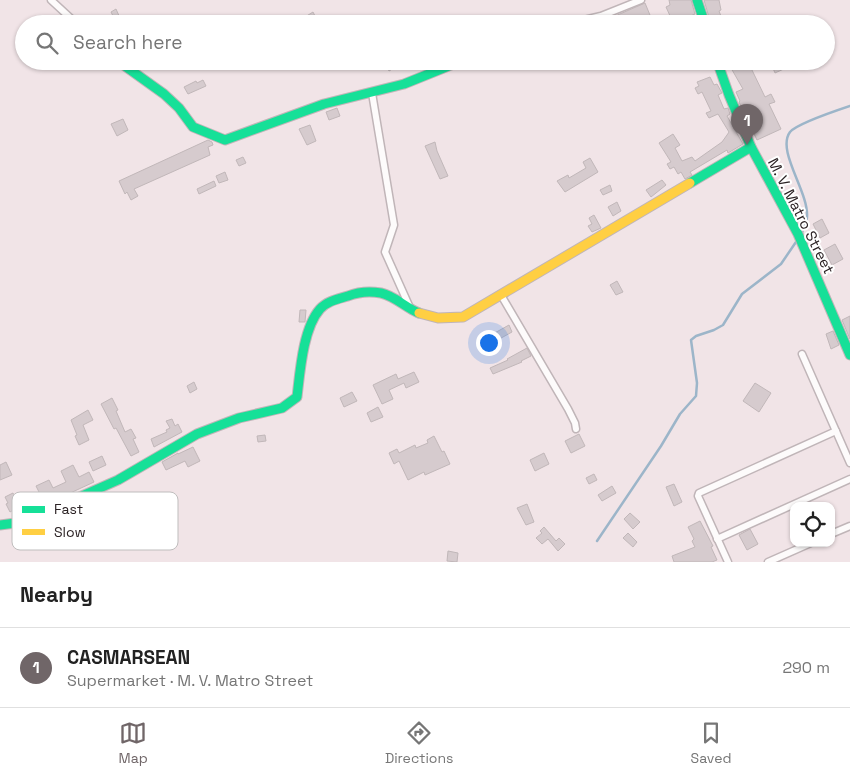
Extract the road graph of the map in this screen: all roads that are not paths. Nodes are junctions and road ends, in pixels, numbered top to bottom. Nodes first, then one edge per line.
1 (51, 0) edge
2 (641, 0) edge
3 (697, 0) edge
4 (67, 15) edge
5 (604, 15) edge
6 (702, 15) edge
7 (131, 70) edge
8 (439, 70) edge
9 (720, 70) edge
10 (372, 93) junction
11 (751, 147) junction
12 (501, 295) junction
13 (411, 310) junction
14 (802, 354) dead end
15 (850, 355) edge
16 (576, 429) dead end
17 (836, 431) junction
18 (850, 463) edge
19 (850, 479) edge
20 (91, 492) edge
21 (850, 526) edge
22 (835, 532) edge
23 (717, 539) junction
24 (802, 547) edge
25 (728, 562) edge
26 (768, 562) edge

1 - 4 street
2 - 5 street
3 - 6 street
7 - 10 street
8 - 10 street
9 - 11 street, M. V. Matro Street
10 - 13 street
11 - 12 street
11 - 15 street, M. V. Matro Street
12 - 13 street
12 - 16 street
13 - 20 street
14 - 17 street
17 - 18 street
17 - 23 street
19 - 23 street
21 - 22 street
23 - 25 street
24 - 26 street

